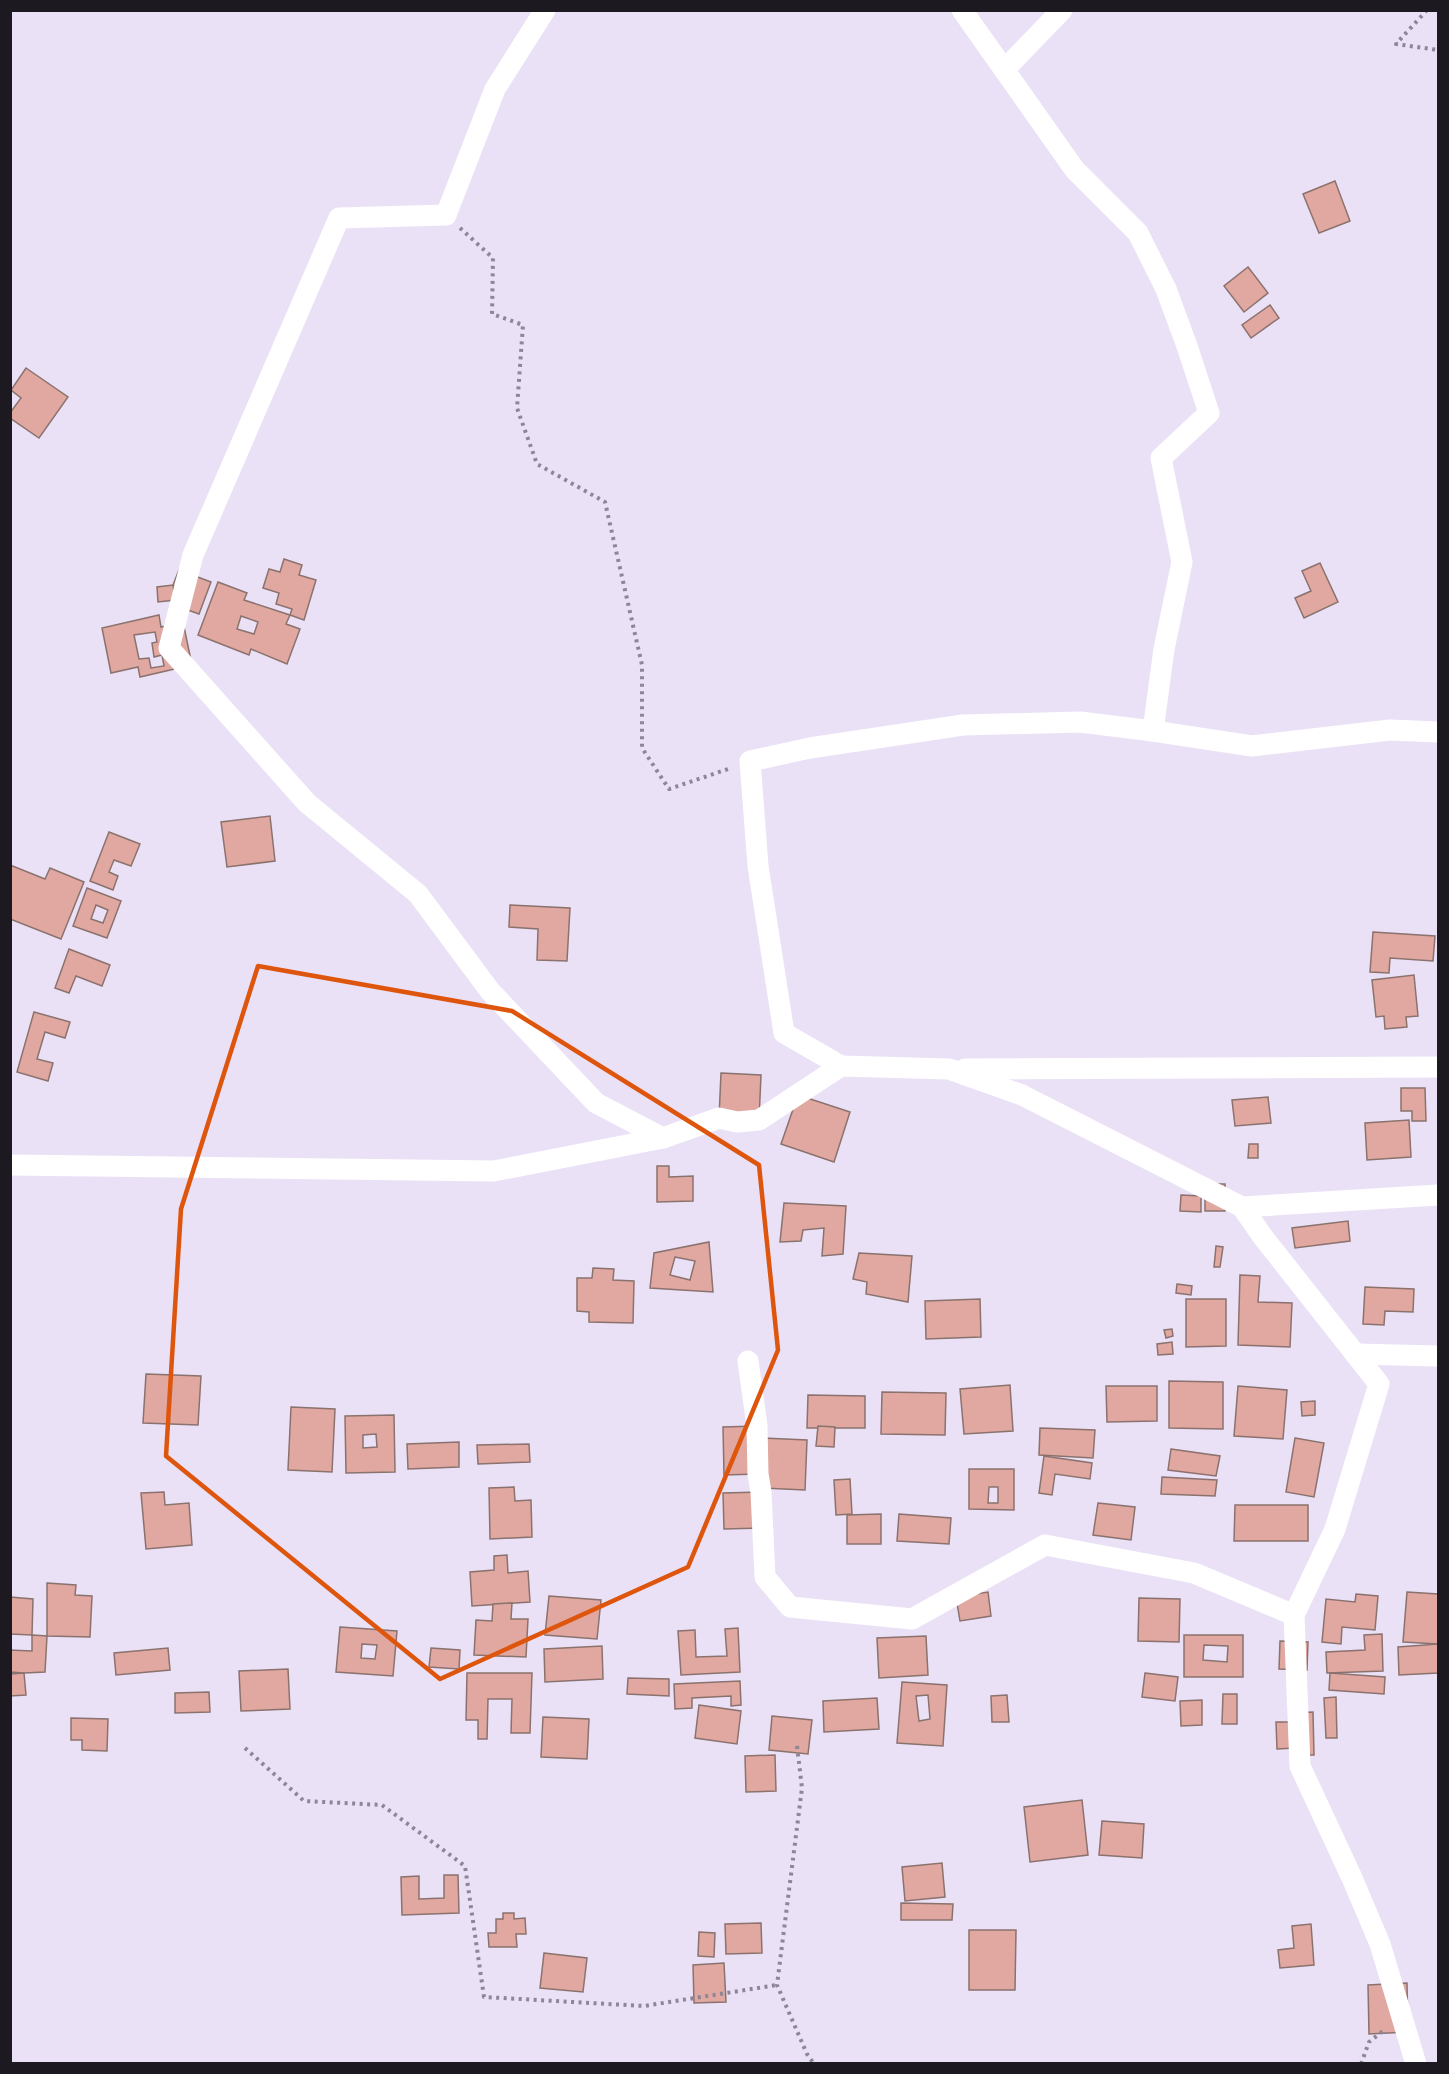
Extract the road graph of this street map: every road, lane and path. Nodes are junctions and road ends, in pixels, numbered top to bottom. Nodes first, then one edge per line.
1 (545, 10) edge
2 (962, 10) edge
3 (1062, 10) edge
4 (1427, 10) edge
5 (1438, 50) edge
6 (1005, 69) junction
7 (447, 215) junction
8 (1153, 731) junction
9 (1438, 732) edge
10 (750, 762) junction
11 (841, 1066) junction
12 (1438, 1067) edge
13 (949, 1069) junction
14 (663, 1138) junction
15 (10, 1165) edge
16 (1438, 1196) edge
17 (1242, 1207) junction
18 (1355, 1354) junction
19 (1438, 1356) edge
20 (748, 1361) dead end
21 (1294, 1615) junction
22 (797, 1746) dead end
23 (245, 1748) dead end
24 (777, 1985) junction
25 (1402, 2017) junction
26 (814, 2064) edge
27 (1361, 2064) edge
28 (1416, 2064) edge

1 - 7 street
2 - 6 street
3 - 6 street
4 - 5 path
6 - 8 street
7 - 10 path
7 - 14 street
8 - 9 street
8 - 10 street
10 - 11 street
11 - 13 street
11 - 14 street
12 - 13 street
13 - 17 street
14 - 15 street
16 - 17 street
17 - 18 street
18 - 19 street
18 - 21 street
20 - 21 street
21 - 25 street
22 - 24 path
23 - 24 path
24 - 26 path
25 - 27 path
25 - 28 street

